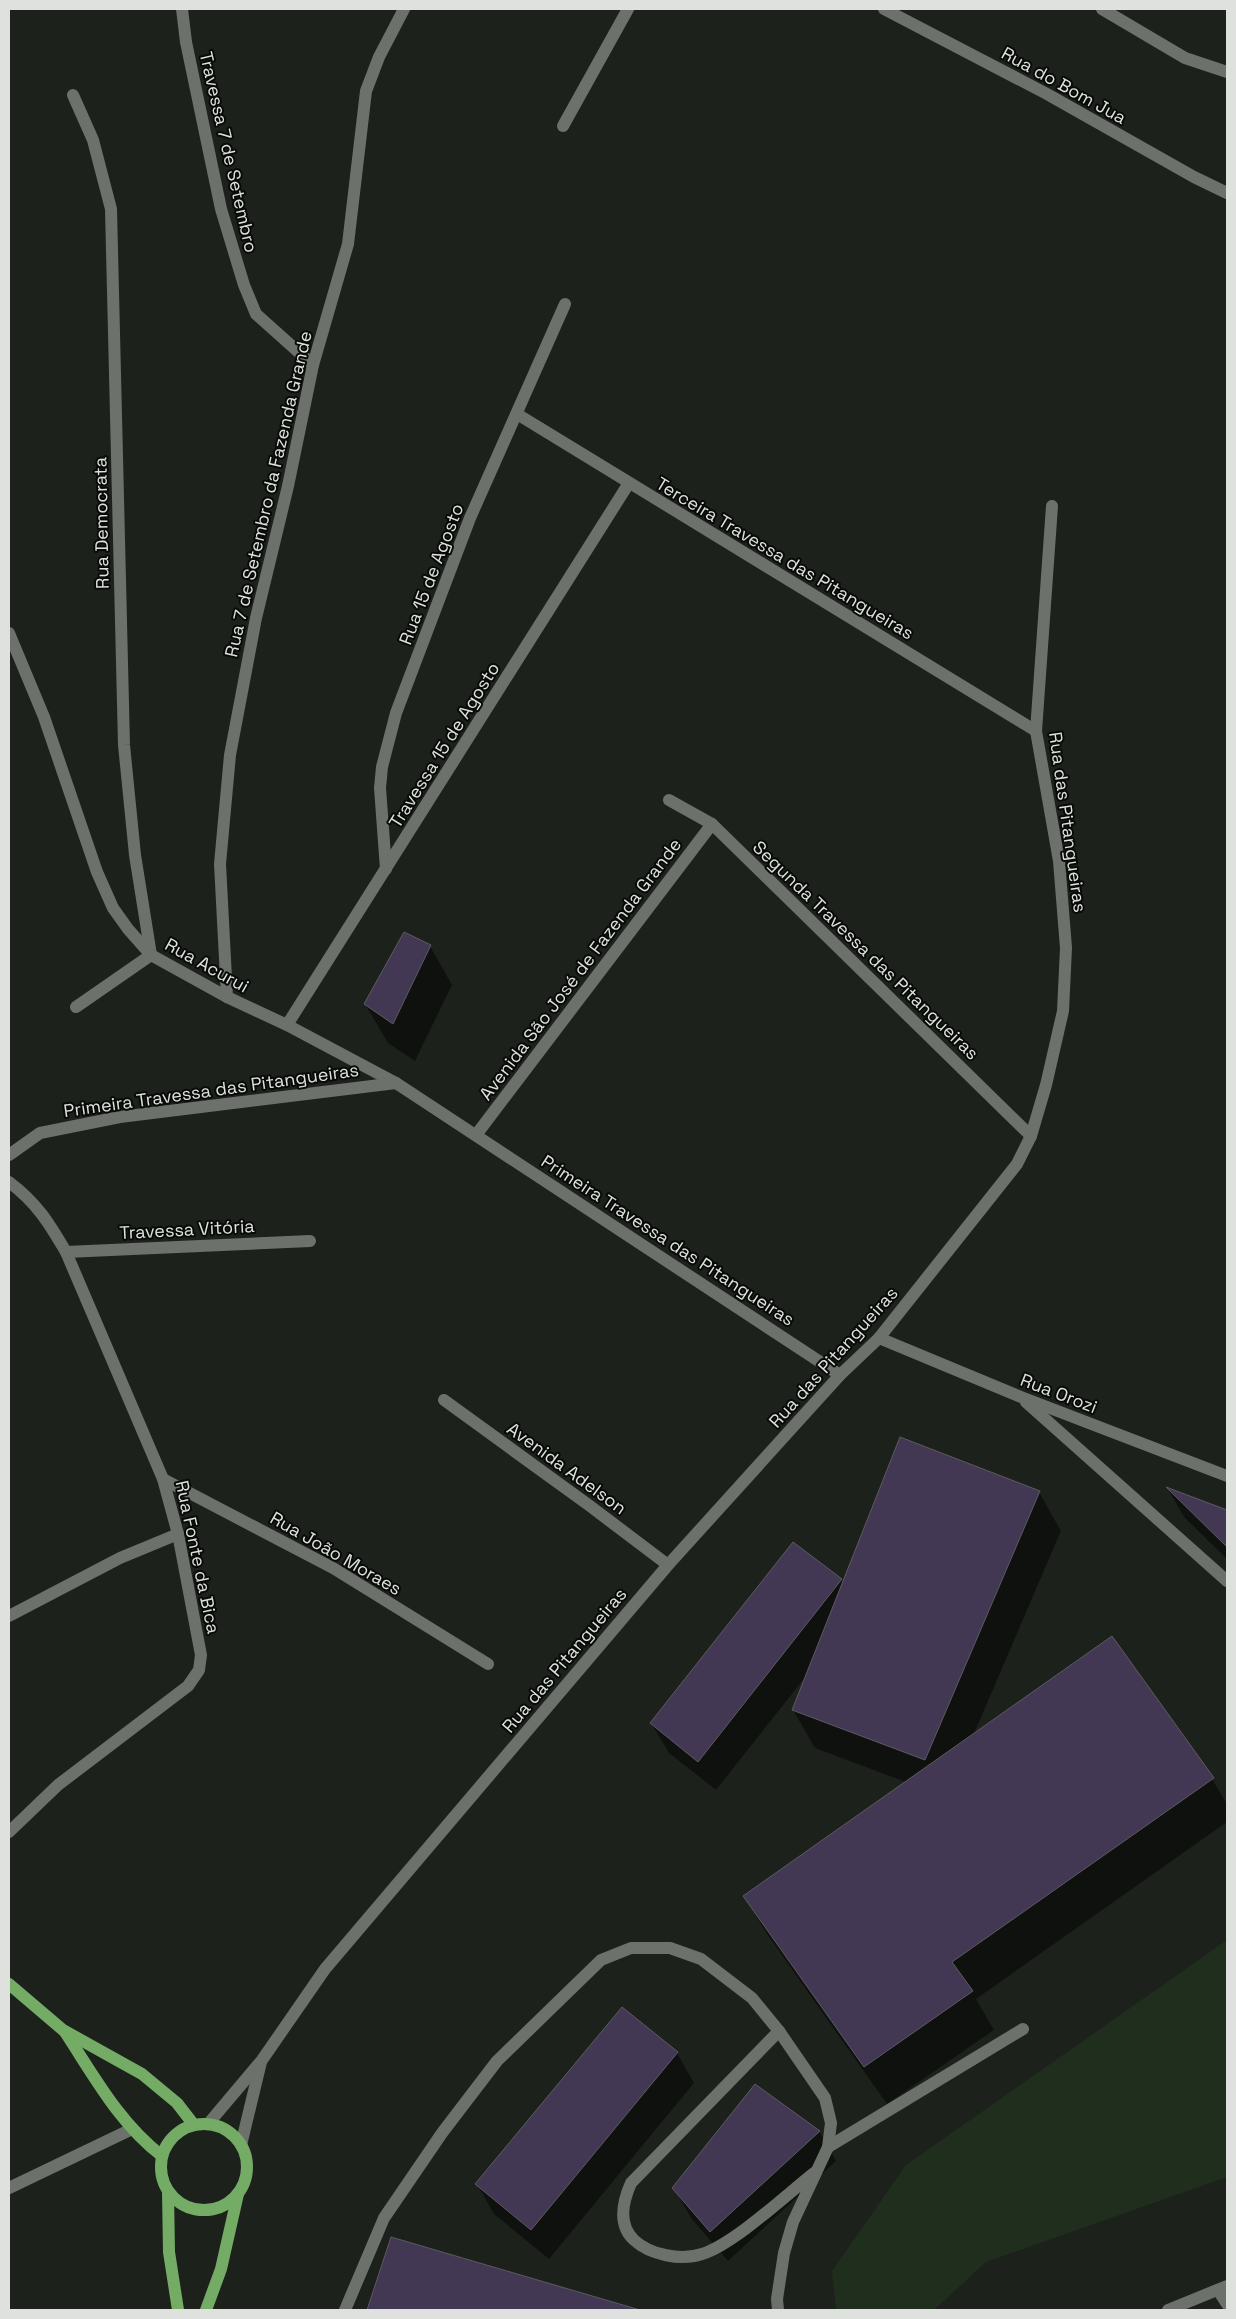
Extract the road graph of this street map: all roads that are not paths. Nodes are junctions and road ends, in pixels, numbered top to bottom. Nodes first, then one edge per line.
1 (182, 9) edge
2 (404, 9) edge
3 (628, 9) edge
4 (884, 9) edge
5 (1102, 9) edge
6 (1227, 72) edge
7 (73, 95) dead end
8 (563, 126) dead end
9 (1227, 193) edge
10 (565, 304) dead end
11 (312, 365) junction
12 (517, 414) junction
13 (629, 484) junction
14 (1052, 506) dead end
15 (10, 638) edge
16 (1036, 731) junction
17 (669, 800) dead end
18 (712, 824) junction
19 (386, 869) junction
20 (151, 955) junction
21 (227, 997) junction
22 (76, 1007) dead end
23 (287, 1025) junction
24 (396, 1083) junction
25 (476, 1135) junction
26 (1030, 1136) junction
27 (9, 1155) edge
28 (9, 1182) edge
29 (310, 1240) dead end
30 (66, 1252) junction
31 (879, 1338) junction
32 (840, 1375) junction
33 (1021, 1397) junction
34 (444, 1400) dead end
35 (1227, 1476) edge
36 (164, 1479) junction
37 (178, 1534) junction
38 (668, 1565) junction
39 (1227, 1581) edge
40 (9, 1616) edge
41 (488, 1664) dead end
42 (9, 1832) edge
43 (9, 1984) edge
44 (1023, 2029) dead end
45 (64, 2030) junction
46 (778, 2031) junction
47 (262, 2060) junction
48 (194, 2124) junction
49 (208, 2124) junction
50 (132, 2129) junction
51 (241, 2145) junction
52 (828, 2147) junction
53 (162, 2156) junction
54 (817, 2171) junction
55 (9, 2188) edge
56 (168, 2192) junction
57 (238, 2194) junction
58 (1222, 2288) edge
59 (1227, 2304) edge
60 (178, 2310) edge
61 (206, 2310) edge
62 (345, 2310) edge
63 (778, 2310) edge
64 (1168, 2310) edge

1 - 11 street, Travessa 7 de Setembro
2 - 11 street, Rua 7 de Setembro da Fazenda Grande
3 - 8 street
4 - 9 street, Rua do Bom Jua
5 - 6 street
7 - 20 street, Rua Democrata
10 - 12 street, Rua 15 de Agosto
11 - 21 street, Rua 7 de Setembro da Fazenda Grande
12 - 13 street, Terceira Travessa das Pitangueiras
12 - 19 street, Rua 15 de Agosto
13 - 16 street, Terceira Travessa das Pitangueiras
13 - 19 street, Travessa 15 de Agosto
14 - 16 street, Rua das Pitangueiras
15 - 20 street, Rua Acurui
16 - 26 street, Rua das Pitangueiras
17 - 18 street, Segunda Travessa das Pitangueiras
18 - 25 street, Avenida São José de Fazenda Grande
18 - 26 street, Segunda Travessa das Pitangueiras
19 - 23 street, Travessa 15 de Agosto
20 - 21 street, Rua Acurui
20 - 22 street
21 - 23 street, Rua Acurui
23 - 24 street, Rua Acurui
24 - 25 street, Rua Acurui
24 - 27 street, Primeira Travessa das Pitangueiras
25 - 32 street, Primeira Travessa das Pitangueiras
26 - 31 street, Rua das Pitangueiras
28 - 30 street, Rua Fonte da Bica
29 - 30 street, Travessa Vitória
30 - 36 street, Rua Fonte da Bica
31 - 32 street, Rua das Pitangueiras
31 - 33 street, Rua Orozi
32 - 38 street, Rua das Pitangueiras
33 - 35 street, Rua Orozi
33 - 39 street
34 - 38 street, Avenida Adelson
36 - 37 street, Rua Fonte da Bica
36 - 41 street, Rua João Moraes
37 - 40 street
37 - 42 street, Rua Fonte da Bica
38 - 47 street, Rua das Pitangueiras
43 - 45 main road
44 - 52 street
45 - 48 main road
45 - 50 main road
46 - 52 street
46 - 54 street
46 - 62 street
47 - 49 street, Rua das Pitangueiras
47 - 51 street, Rua das Pitangueiras
48 - 49 main road
48 - 53 main road
49 - 51 main road
50 - 53 main road
50 - 55 street
51 - 57 main road
52 - 54 street
53 - 56 main road
54 - 63 street
56 - 57 main road
56 - 60 main road
57 - 61 main road
58 - 59 street
58 - 64 street

